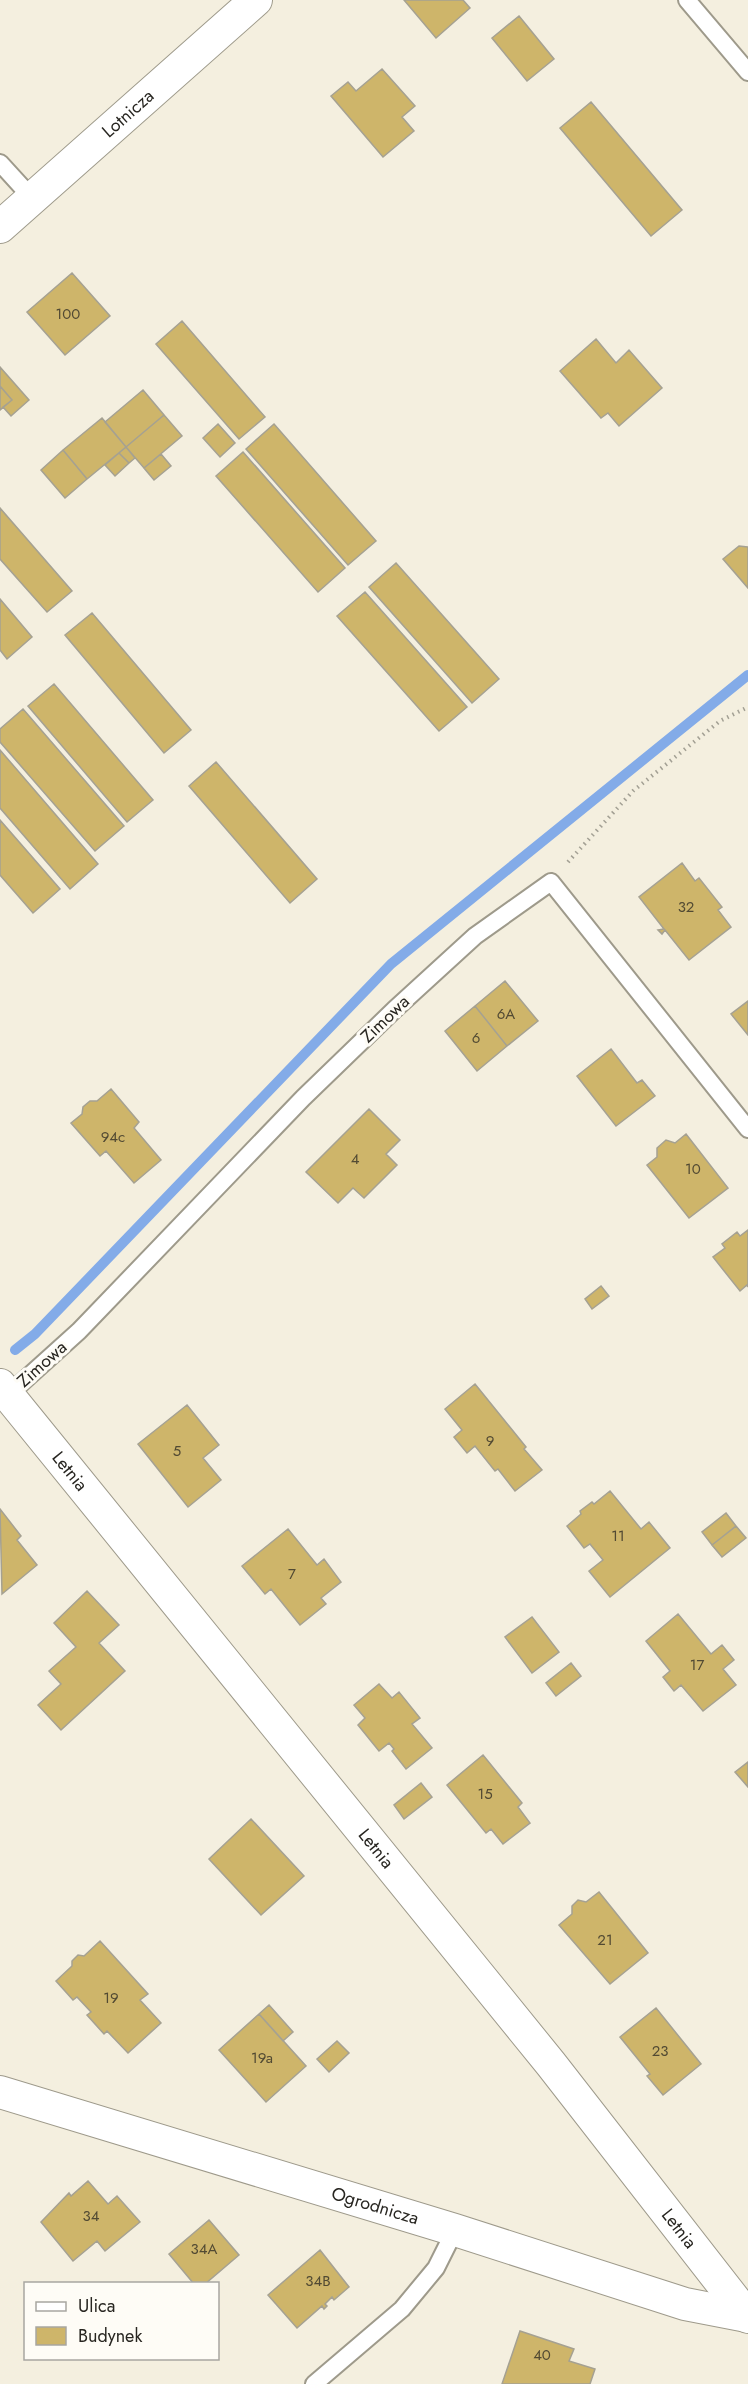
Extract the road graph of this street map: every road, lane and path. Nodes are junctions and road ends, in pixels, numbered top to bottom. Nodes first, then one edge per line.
1 (256, 0) edge
2 (687, 0) edge
3 (748, 72) edge
4 (0, 163) edge
5 (32, 198) junction
6 (0, 227) edge
7 (748, 707) edge
8 (551, 882) junction
9 (748, 1129) edge
10 (4, 1390) edge
11 (0, 2092) edge
12 (455, 2230) junction
13 (748, 2317) edge
14 (314, 2384) edge

1 - 5 street, Lotnicza
2 - 3 lane
4 - 5 lane
5 - 6 street, Lotnicza
7 - 8 path
8 - 9 lane
8 - 10 lane, Zimowa
10 - 13 street, Letnia
11 - 12 street, Ogrodnicza
12 - 13 street, Ogrodnicza
12 - 14 lane

